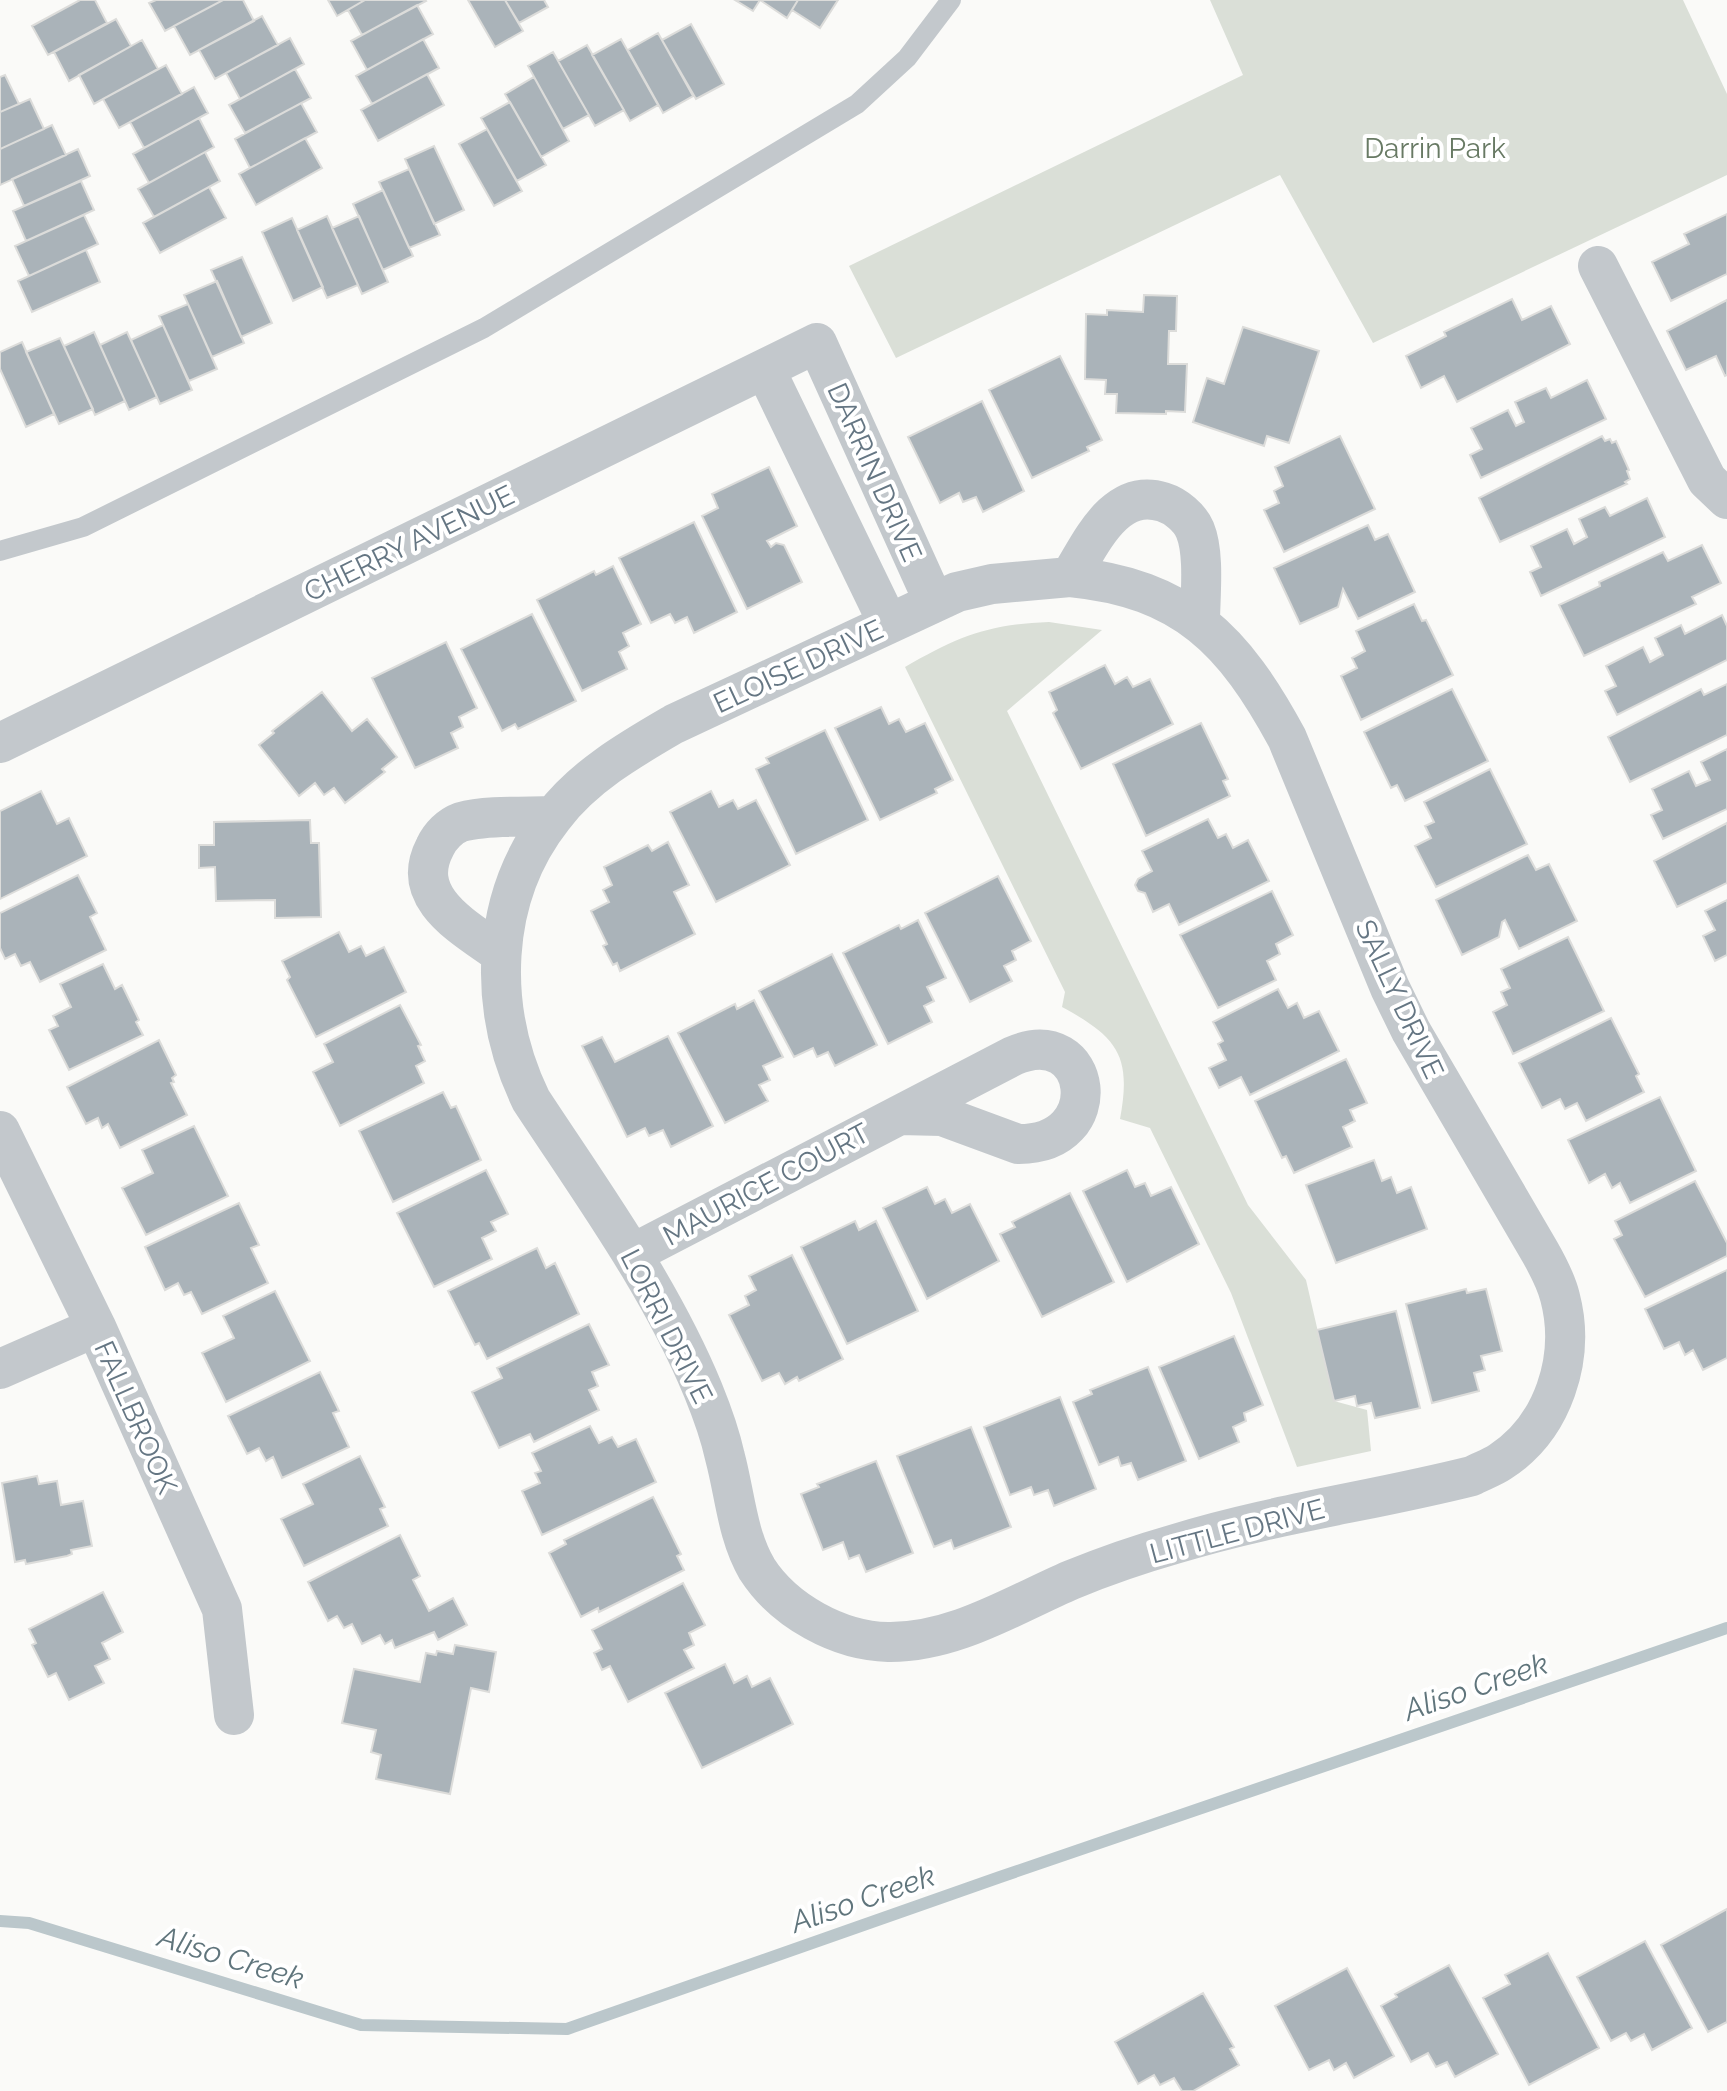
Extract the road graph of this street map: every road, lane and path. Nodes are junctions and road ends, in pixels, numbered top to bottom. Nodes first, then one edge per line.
1 (951, 0) edge
2 (1598, 266) dead end
3 (817, 343) joint
4 (765, 369) junction
5 (1727, 499) edge
6 (0, 551) edge
7 (1070, 577) junction
8 (1135, 588) joint
9 (934, 602) junction
10 (888, 623) junction
11 (1200, 623) junction
12 (0, 743) edge
13 (553, 816) junction
14 (518, 875) joint
15 (501, 954) junction
16 (900, 1115) dead end
17 (0, 1131) edge
18 (632, 1254) junction
19 (96, 1327) junction
20 (0, 1369) edge
21 (1557, 1387) joint
22 (887, 1642) joint
23 (234, 1715) dead end

1 - 6 lane
2 - 5 street
3 - 4 street, CHERRY AVENUE
3 - 9 street, DARRIN DRIVE
4 - 10 street, DARRIN DRIVE
4 - 12 street, CHERRY AVENUE
7 - 8 street, ELOISE DRIVE
7 - 9 street, ELOISE DRIVE
7 - 11 street
8 - 11 street, SALLY DRIVE
9 - 10 street, ELOISE DRIVE
10 - 13 street, ELOISE DRIVE
11 - 21 street, SALLY DRIVE
13 - 14 street, ELOISE DRIVE
13 - 15 street
14 - 15 street, LORRI DRIVE
15 - 18 street, LORRI DRIVE
16 - 18 street, MAURICE COURT
17 - 19 street, FALLBROOK
18 - 22 street, LORRI DRIVE
19 - 20 street
19 - 23 street, FALLBROOK
21 - 22 street, LITTLE DRIVE

